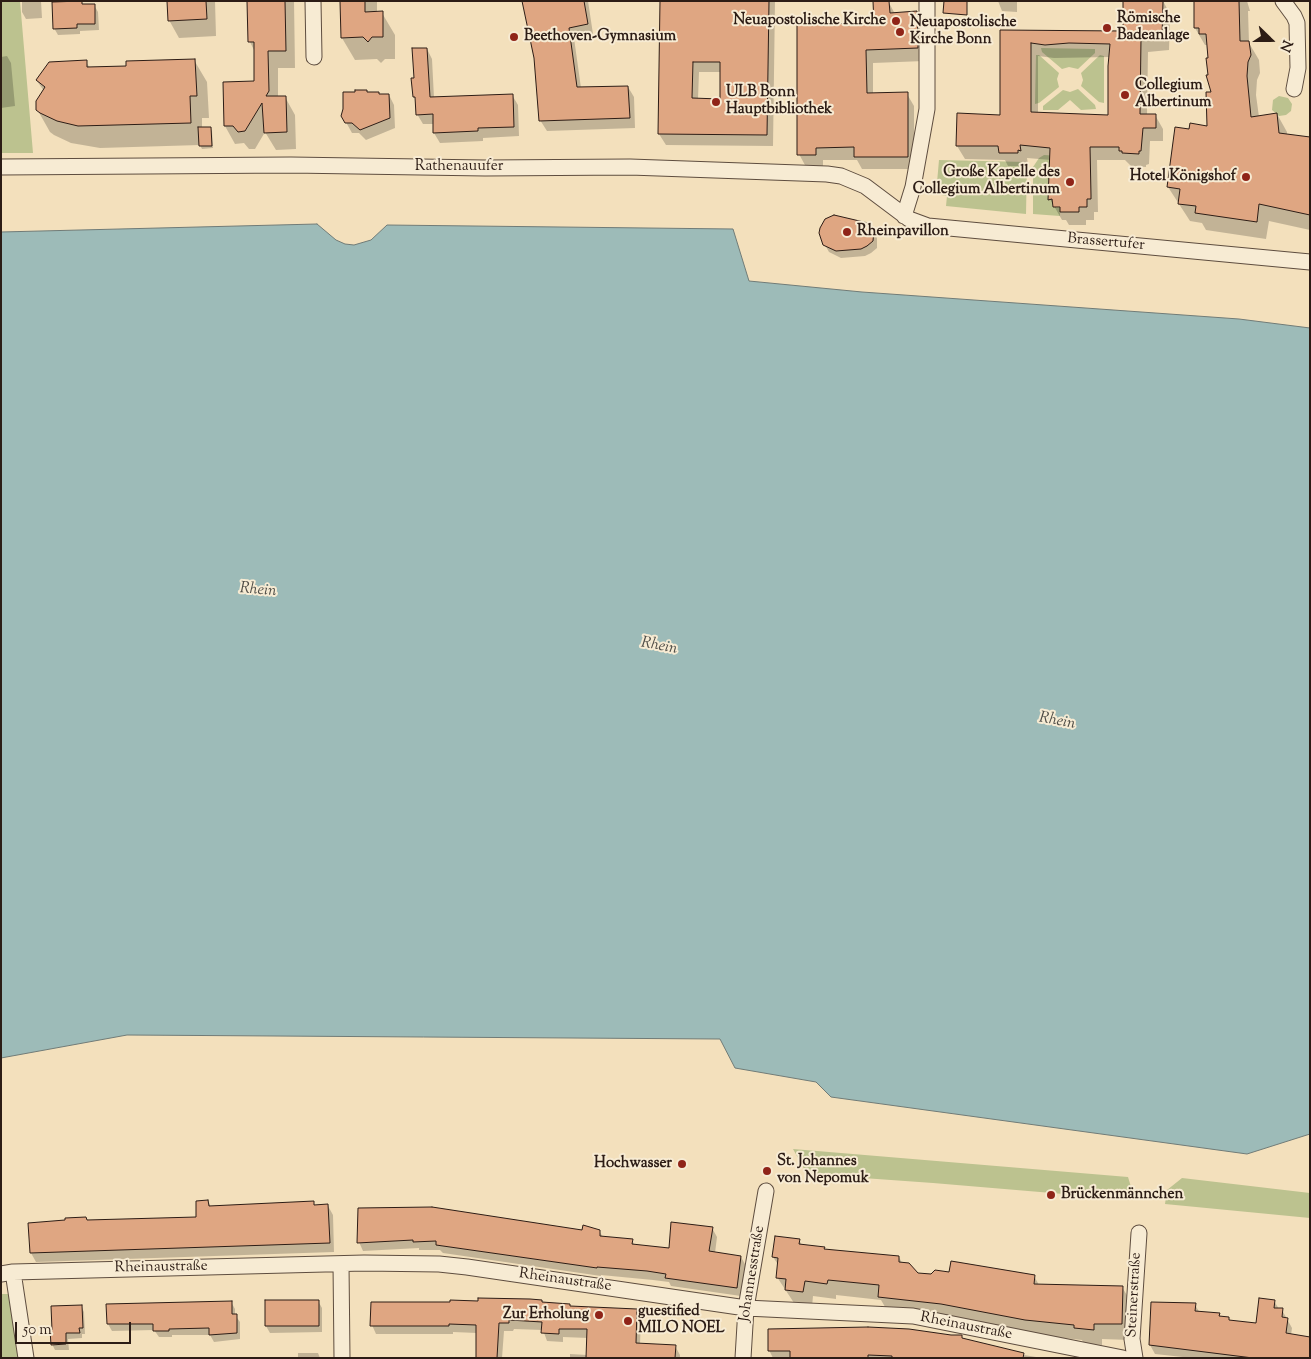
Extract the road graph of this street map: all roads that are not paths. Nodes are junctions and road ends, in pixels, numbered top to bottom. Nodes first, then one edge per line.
1 (313, 1) edge
2 (927, 1) edge
3 (1283, 1) edge
4 (314, 57) dead end
5 (1294, 89) dead end
6 (1, 167) edge
7 (904, 216) junction
8 (1310, 262) edge
9 (766, 1190) dead end
10 (1139, 1233) dead end
11 (341, 1264) junction
12 (7, 1273) edge
13 (746, 1308) junction
14 (26, 1358) edge
15 (342, 1358) edge
16 (743, 1358) edge
17 (1123, 1358) edge
18 (1135, 1358) edge

1 - 4 street
2 - 7 street
3 - 5 street
6 - 7 street, Rathenauufer
7 - 8 street, Brassertufer
9 - 13 street, Johannesstraße
10 - 18 street, Steinerstraße
11 - 12 street, Rheinaustraße
11 - 13 street, Rheinaustraße
11 - 15 street
12 - 14 street
13 - 16 street, Johannesstraße
13 - 17 street, Rheinaustraße

